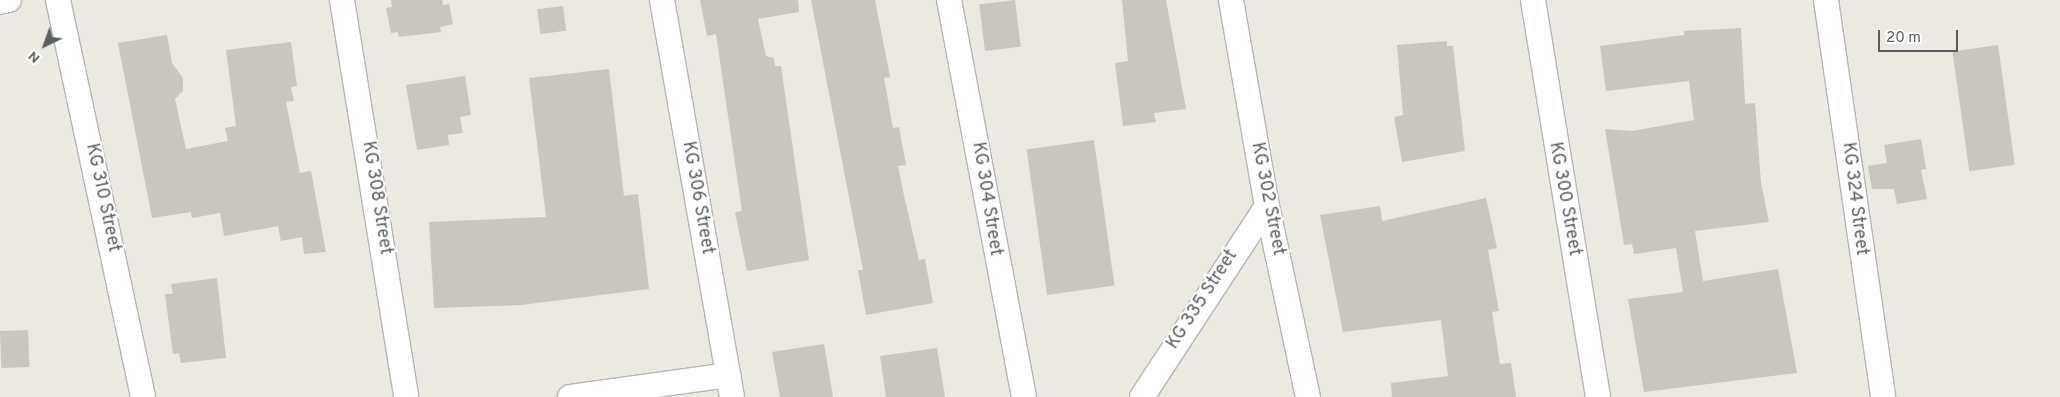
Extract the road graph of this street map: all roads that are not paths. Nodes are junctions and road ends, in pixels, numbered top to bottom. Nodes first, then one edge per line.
1 (9, 0) edge
2 (58, 0) edge
3 (342, 0) edge
4 (662, 0) edge
5 (949, 0) edge
6 (1231, 0) edge
7 (1533, 0) edge
8 (1826, 0) edge
9 (0, 2) edge
10 (1267, 206) junction
11 (730, 386) edge
12 (143, 397) edge
13 (406, 397) edge
14 (570, 397) edge
15 (1024, 397) edge
16 (1142, 397) edge
17 (1308, 397) edge
18 (1598, 397) edge
19 (1883, 397) edge

1 - 9 street
2 - 12 street, KG 310 Street
3 - 13 street, KG 308 Street
4 - 11 street, KG 306 Street
5 - 15 street, KG 304 Street
6 - 10 street, KG 302 Street
7 - 18 street, KG 300 Street
8 - 19 street, KG 324 Street
10 - 16 street, KG 335 Street
10 - 17 street, KG 302 Street
11 - 14 street

